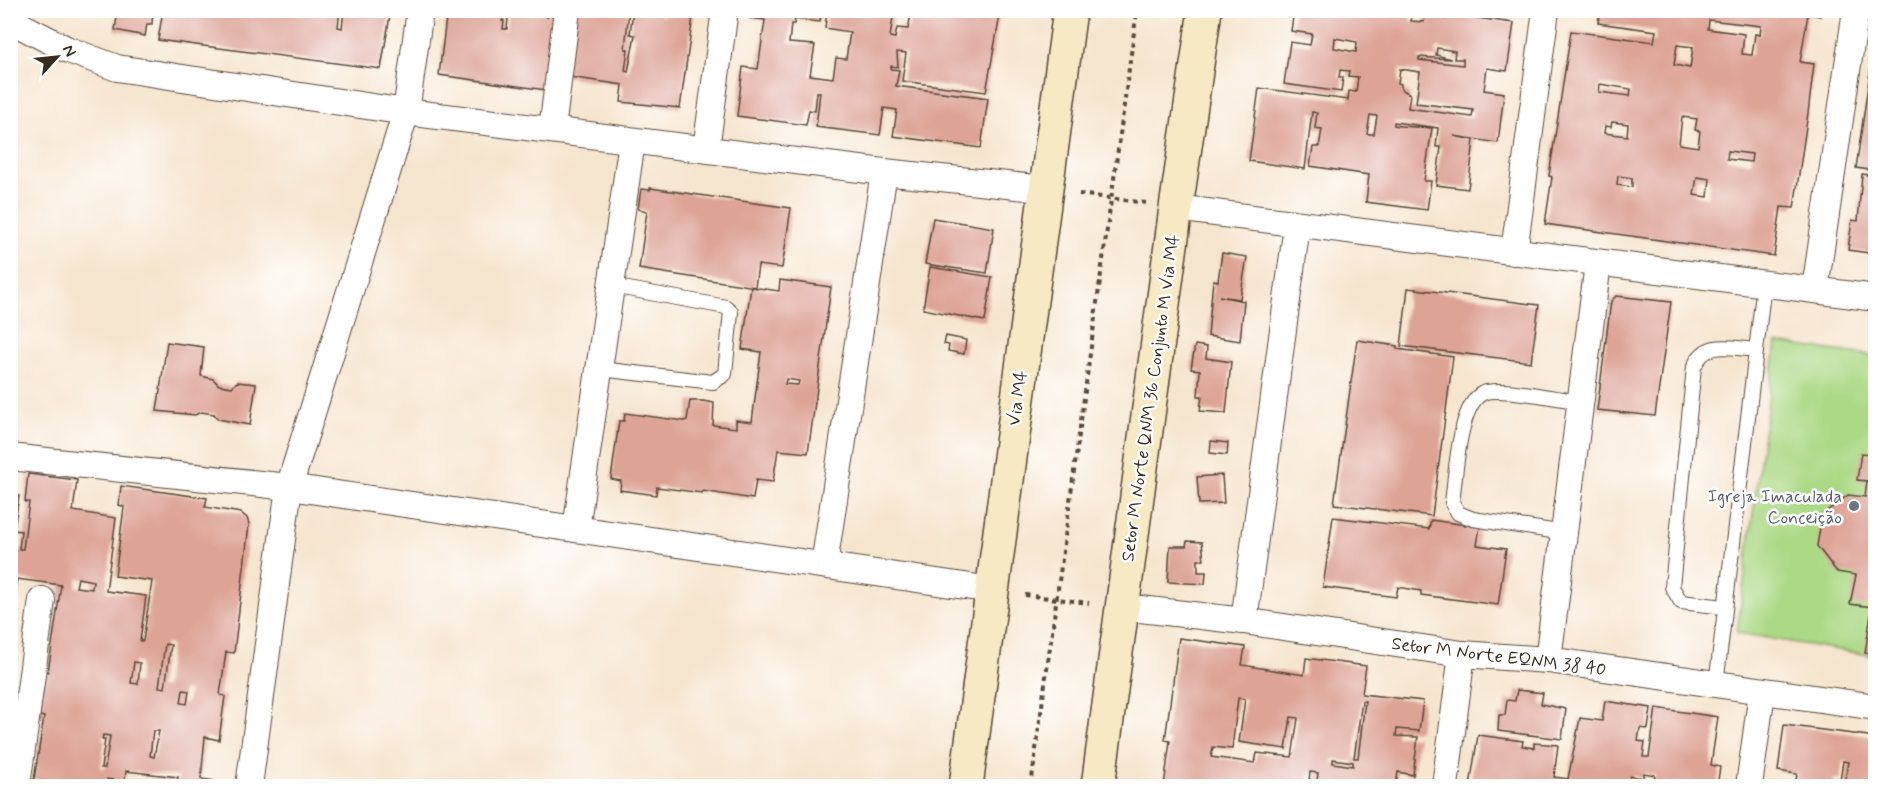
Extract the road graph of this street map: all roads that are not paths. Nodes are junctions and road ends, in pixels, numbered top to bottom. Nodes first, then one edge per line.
1 (420, 10) edge
2 (567, 10) edge
3 (725, 10) edge
4 (1070, 10) edge
5 (1546, 10) edge
6 (1857, 10) edge
7 (1205, 11) edge
8 (10, 20) edge
9 (406, 112) junction
10 (552, 130) junction
11 (633, 141) junction
12 (706, 149) junction
13 (884, 172) junction
14 (1045, 189) junction
15 (1176, 208) junction
16 (1297, 225) junction
17 (1514, 252) junction
18 (1598, 263) junction
19 (1764, 284) junction
20 (612, 286) junction
21 (1815, 289) junction
22 (1875, 298) edge
23 (1756, 350) junction
24 (600, 369) junction
25 (1580, 402) junction
26 (10, 457) edge
27 (289, 487) junction
28 (576, 529) junction
29 (1565, 533) junction
30 (824, 565) junction
31 (992, 590) junction
32 (42, 600) dead end
33 (1123, 607) junction
34 (1725, 607) junction
35 (1244, 621) junction
36 (1462, 654) junction
37 (1548, 660) junction
38 (1716, 686) junction
39 (1762, 692) junction
40 (1875, 707) edge
41 (17, 786) edge
42 (249, 786) edge
43 (966, 786) edge
44 (1098, 786) edge
45 (1445, 786) edge
46 (1749, 786) edge

1 - 9 street
2 - 10 street
3 - 12 street
4 - 14 main road, Via M4
5 - 17 street
6 - 21 street
7 - 15 main road, Setor M Norte QNM 36 Conjunto M Via M4
8 - 9 street
9 - 10 street
9 - 27 street
10 - 11 street
11 - 12 street
11 - 20 street
12 - 13 street
13 - 14 street
13 - 30 street
14 - 31 main road, Via M4
15 - 16 street
15 - 33 main road, Setor M Norte QNM 36 Conjunto M Via M4
16 - 17 street
16 - 35 street
17 - 18 street
18 - 19 street
18 - 25 street
19 - 21 street
19 - 23 lane
20 - 24 street
20 - 24 lane
21 - 22 street
23 - 34 lane
23 - 34 lane
24 - 28 street
25 - 29 street
25 - 29 lane
26 - 27 street
27 - 28 street
27 - 42 street
28 - 30 street
29 - 37 street
30 - 31 street
31 - 43 main road, Via M4
32 - 41 street
33 - 35 street, Setor M Norte EQNM 38 40
33 - 44 main road, Setor M Norte QNM 36 Conjunto M Via M4
34 - 38 lane
35 - 36 street, Setor M Norte EQNM 38 40
36 - 37 street, Setor M Norte EQNM 38 40
36 - 45 street
37 - 38 street, Setor M Norte EQNM 38 40
38 - 39 street, Setor M Norte EQNM 38 40
39 - 40 street, Setor M Norte EQNM 38 40
39 - 46 street

